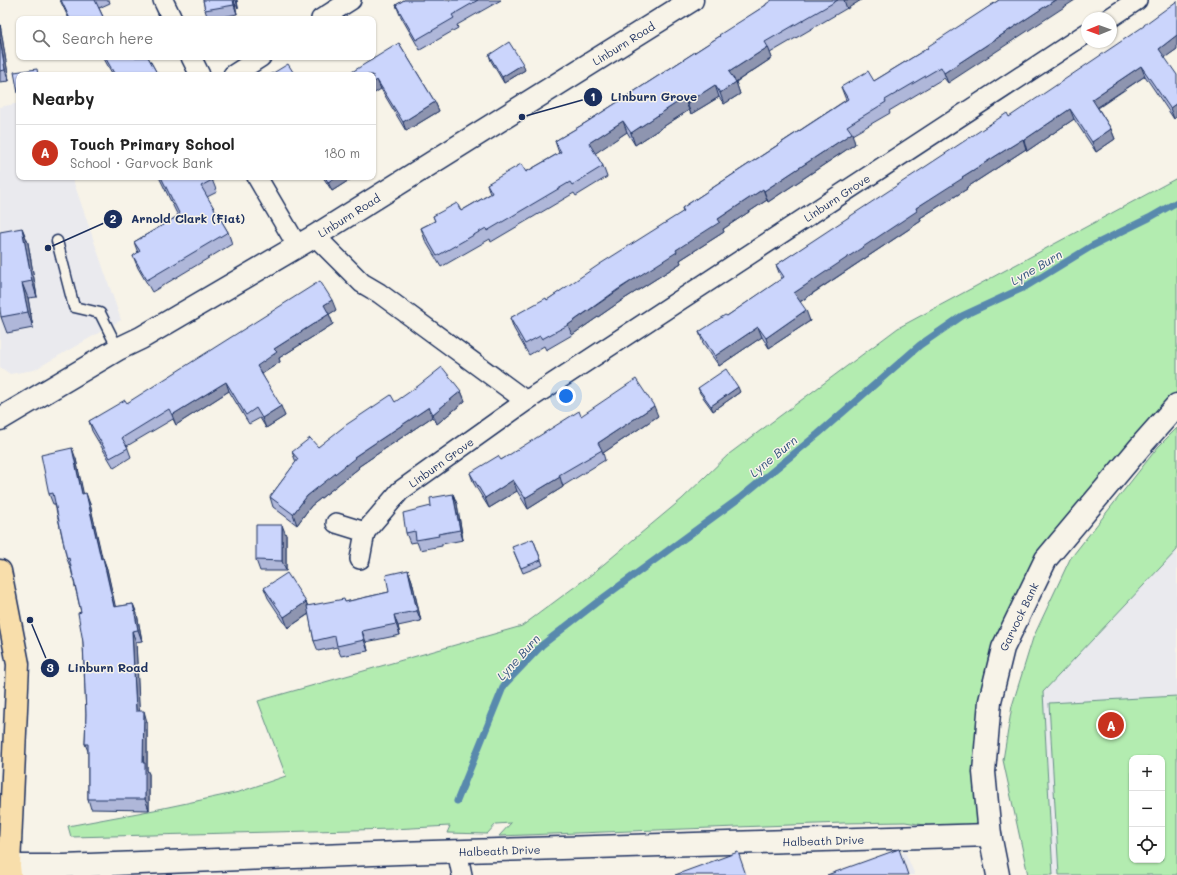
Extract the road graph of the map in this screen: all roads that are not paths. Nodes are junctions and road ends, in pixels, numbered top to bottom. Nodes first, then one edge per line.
1 (163, 0) edge
2 (351, 0) edge
3 (692, 0) edge
4 (1137, 0) edge
5 (1117, 13) edge
6 (171, 16) edge
7 (326, 16) edge
8 (1081, 37) edge
9 (192, 60) edge
10 (256, 60) edge
11 (198, 72) edge
12 (238, 72) edge
13 (260, 180) edge
14 (57, 241) dead end
15 (306, 242) junction
16 (118, 349) junction
17 (526, 401) junction
18 (1177, 405) edge
19 (0, 419) edge
20 (336, 522) dead end
21 (365, 532) junction
22 (360, 559) dead end
23 (0, 571) edge
24 (990, 835) junction
25 (457, 852) junction
26 (6, 868) edge
27 (462, 875) edge
28 (998, 875) edge

1 - 6 street
2 - 7 street
3 - 15 street, Linburn Road
4 - 5 street
8 - 17 street, Linburn Grove
9 - 11 street
10 - 12 street
13 - 15 street
14 - 16 lane
15 - 16 street, Linburn Road
15 - 17 street
16 - 19 street, Linburn Road
17 - 21 street, Linburn Grove
18 - 24 street, Garvock Bank
20 - 21 street
21 - 22 street, Linburn Grove
23 - 26 main road
24 - 25 street, Halbeath Drive
24 - 28 street, Garvock Bank
25 - 26 street, Halbeath Drive
25 - 27 street

